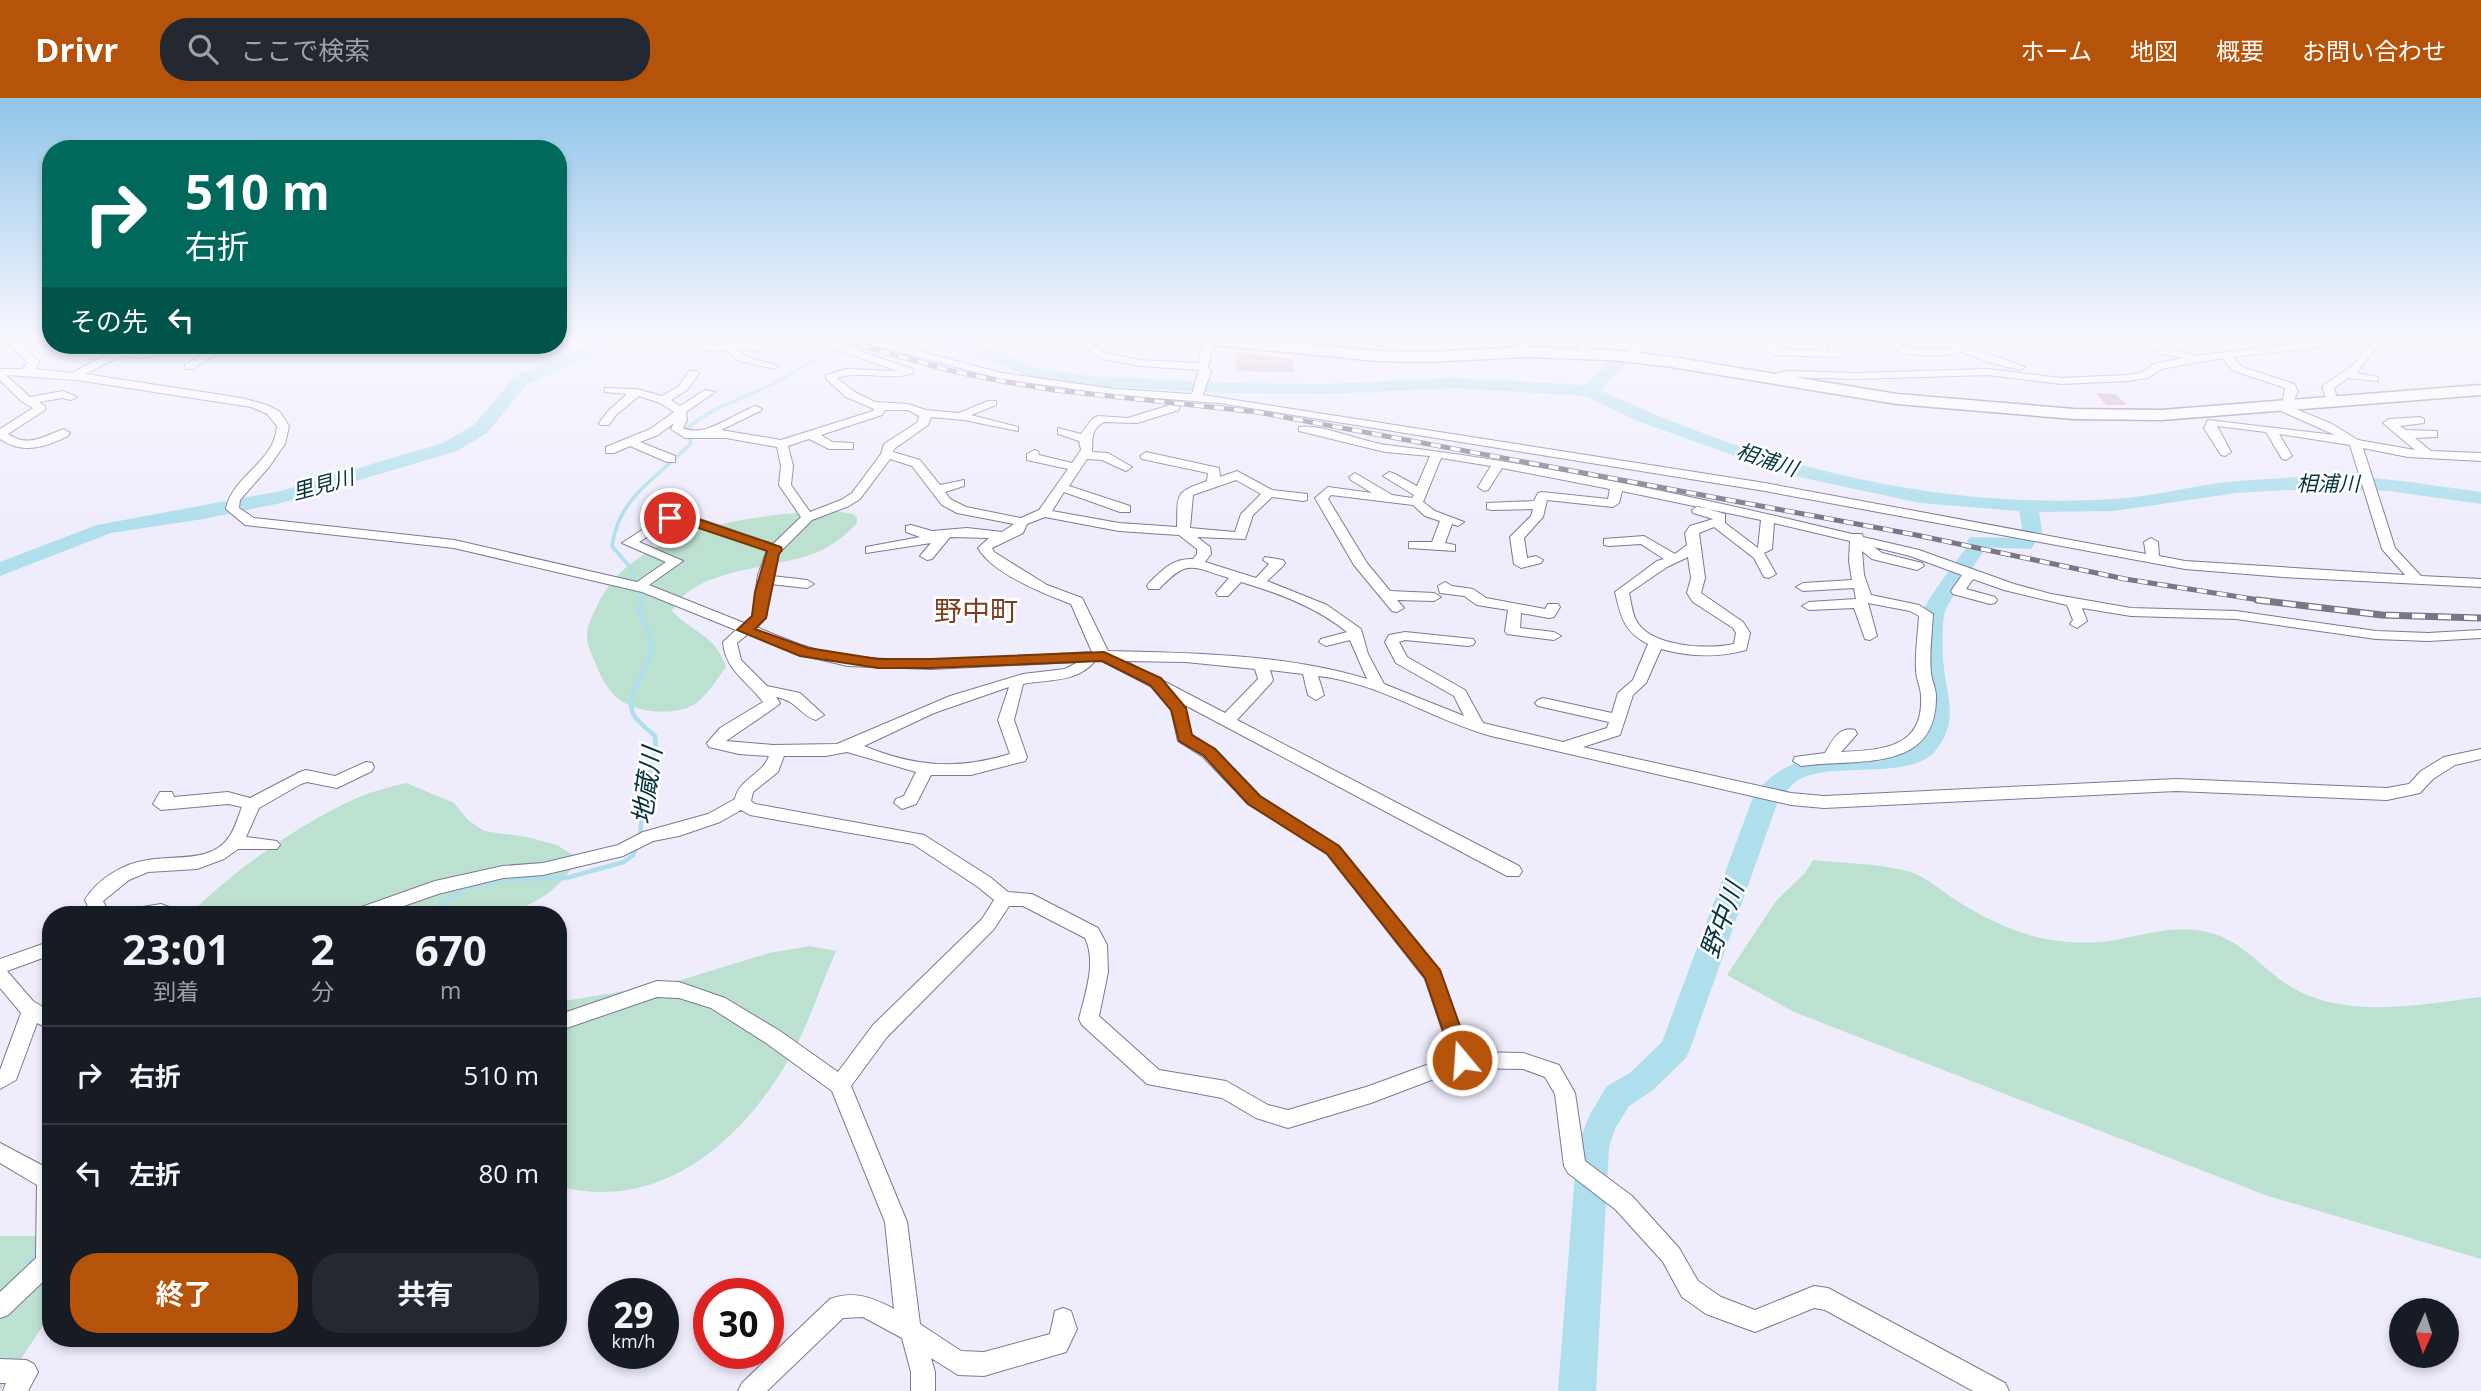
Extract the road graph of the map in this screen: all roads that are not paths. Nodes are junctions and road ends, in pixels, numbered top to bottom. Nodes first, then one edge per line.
1 (32, 400) edge
2 (233, 400) edge
3 (628, 400) edge
4 (664, 400) edge
5 (697, 400) edge
6 (863, 400) edge
7 (1230, 400) edge
8 (1915, 400) edge
9 (2286, 400) edge
10 (2341, 400) edge
11 (29, 401) joint
12 (2332, 401) joint
13 (992, 403) dead end
14 (881, 406) junction
15 (2283, 406) junction
16 (1175, 408) dead end
17 (756, 409) dead end
18 (680, 412) junction
19 (923, 413) junction
20 (960, 417) junction
21 (1020, 417) dead end
22 (2420, 421) dead end
23 (605, 423) dead end
24 (998, 427) junction
25 (1014, 429) dead end
26 (1303, 429) dead end
27 (2270, 429) junction
28 (1062, 431) dead end
29 (64, 433) dead end
30 (2432, 433) dead end
31 (0, 434) edge
32 (706, 434) junction
33 (2403, 434) junction
34 (811, 435) junction
35 (1084, 439) junction
36 (630, 442) junction
37 (2355, 443) junction
38 (782, 444) junction
39 (849, 446) dead end
40 (610, 450) dead end
41 (2225, 452) dead end
42 (1437, 453) junction
43 (887, 454) junction
44 (1034, 454) dead end
45 (2428, 454) junction
46 (1083, 456) junction
47 (1146, 456) dead end
48 (2286, 456) dead end
49 (2481, 457) edge
50 (671, 459) dead end
51 (1499, 464) junction
52 (1075, 467) junction
53 (1126, 467) dead end
54 (1649, 468) junction
55 (1389, 476) dead end
56 (1356, 477) dead end
57 (960, 483) dead end
58 (1213, 483) junction
59 (1617, 485) junction
60 (1061, 487) junction
61 (1484, 487) dead end
62 (937, 490) junction
63 (1640, 490) junction
64 (1269, 494) junction
65 (1303, 497) dead end
66 (1419, 498) junction
67 (1393, 500) junction
68 (660, 501) dead end
69 (1118, 505) dead end
70 (1539, 505) junction
71 (1492, 506) dead end
72 (1044, 513) junction
73 (807, 517) junction
74 (670, 518) junction
75 (1768, 518) junction
76 (1022, 522) junction
77 (1716, 522) junction
78 (911, 529) dead end
79 (1182, 532) junction
80 (929, 536) junction
81 (945, 536) junction
82 (1004, 536) junction
83 (1856, 539) junction
84 (1609, 542) dead end
85 (2151, 542) dead end
86 (1414, 545) dead end
87 (1692, 548) junction
88 (1765, 549) dead end
89 (776, 550) junction
90 (871, 550) dead end
91 (927, 556) dead end
92 (1270, 560) dead end
93 (1536, 560) dead end
94 (1675, 560) junction
95 (2153, 560) junction
96 (1197, 564) junction
97 (1917, 566) dead end
98 (1769, 574) dead end
99 (1970, 574) junction
100 (1237, 578) junction
101 (766, 579) junction
102 (2417, 580) junction
103 (2481, 583) edge
104 (807, 584) dead end
105 (1257, 584) junction
106 (1154, 586) dead end
107 (1445, 586) dead end
108 (638, 587) junction
109 (1803, 587) dead end
110 (1223, 593) dead end
111 (1387, 595) junction
112 (1862, 595) junction
113 (1434, 597) dead end
114 (1990, 600) dead end
115 (2073, 601) junction
116 (1514, 607) junction
117 (1553, 607) dead end
118 (1397, 608) dead end
119 (1817, 609) dead end
120 (2077, 624) dead end
121 (745, 630) junction
122 (1356, 634) junction
123 (2481, 634) edge
124 (1554, 636) dead end
125 (1870, 636) dead end
126 (1326, 642) dead end
127 (1468, 642) dead end
128 (1654, 645) junction
129 (1726, 650) junction
130 (1097, 657) junction
131 (1261, 665) junction
132 (1721, 665) dead end
133 (1309, 670) junction
134 (1015, 681) junction
135 (1155, 682) junction
136 (1378, 687) junction
137 (761, 690) junction
138 (1316, 695) dead end
139 (1544, 703) dead end
140 (816, 715) dead end
141 (1619, 719) junction
142 (1228, 720) junction
143 (1476, 725) junction
144 (1849, 734) dead end
145 (848, 746) junction
146 (1562, 748) junction
147 (779, 749) junction
148 (2481, 754) edge
149 (1830, 757) junction
150 (1801, 761) dead end
151 (366, 766) dead end
152 (926, 768) junction
153 (166, 796) dead end
154 (743, 802) junction
155 (902, 803) dead end
156 (251, 804) junction
157 (235, 843) junction
158 (271, 845) dead end
159 (1513, 871) dead end
160 (1004, 899) junction
161 (97, 906) edge
162 (385, 906) edge
163 (42, 951) edge
164 (0, 966) edge
165 (0, 975) edge
166 (32, 1009) junction
167 (42, 1016) edge
168 (567, 1020) edge
169 (1462, 1060) junction
170 (0, 1080) edge
171 (840, 1085) junction
172 (0, 1152) edge
173 (42, 1176) edge
174 (42, 1268) edge
175 (0, 1307) edge
176 (1063, 1319) dead end
177 (911, 1331) junction
178 (0, 1371) edge
179 (15, 1391) edge
180 (750, 1391) edge
181 (923, 1391) edge
182 (1997, 1391) edge

1 - 11 street
2 - 108 street
3 - 23 street
4 - 18 street
5 - 18 street
6 - 14 street
7 - 54 street
8 - 15 highway
9 - 15 street
10 - 12 highway
11 - 31 street
12 - 15 highway
13 - 20 street
14 - 19 street
14 - 34 street
15 - 37 street
16 - 35 street
17 - 32 street
18 - 32 street
18 - 36 street
19 - 20 street
19 - 43 street
20 - 24 street
21 - 24 street
22 - 33 street
24 - 25 street
26 - 42 street
27 - 37 street
27 - 41 street
27 - 48 street
28 - 35 street
29 - 31 street
30 - 33 street
32 - 38 street
33 - 45 street
34 - 38 street
34 - 39 street
35 - 46 street
36 - 40 street
36 - 50 street
37 - 45 street
37 - 102 street
38 - 73 street
42 - 51 street
42 - 66 street
43 - 62 street
43 - 73 street
44 - 52 street
45 - 49 street
46 - 52 street
46 - 53 street
47 - 58 street
51 - 59 street
51 - 61 street
52 - 60 street
54 - 63 street
54 - 95 street
55 - 66 street
56 - 67 street
57 - 62 street
58 - 64 street
58 - 79 street
59 - 63 street
59 - 70 street
60 - 69 street
60 - 72 street
62 - 76 street
63 - 75 street
63 - 77 street
64 - 65 street
64 - 79 street
66 - 67 street
66 - 86 street
67 - 111 street
68 - 74 street
70 - 71 street
70 - 93 street
72 - 76 street
72 - 79 street
73 - 89 street
74 - 89 street
74 - 108 street
75 - 83 street
75 - 88 street
76 - 82 street
77 - 87 street
77 - 98 street
78 - 80 street
79 - 96 street
80 - 81 street
80 - 90 street
81 - 82 street
81 - 91 street
82 - 130 street
83 - 97 street
83 - 99 street
83 - 112 street
84 - 94 street
85 - 95 street
87 - 94 street
87 - 129 street
89 - 101 street
92 - 105 street
94 - 128 street
95 - 102 street
96 - 100 street
96 - 106 street
99 - 114 street
99 - 115 street
100 - 105 street
100 - 110 street
101 - 104 street
101 - 121 street
102 - 103 street
105 - 122 street
107 - 116 street
108 - 121 street
109 - 112 street
111 - 113 street
111 - 118 street
112 - 119 street
112 - 125 street
112 - 149 street
115 - 120 street
115 - 123 street
116 - 117 street
116 - 124 street
121 - 130 street
121 - 137 street
122 - 126 street
122 - 136 street
127 - 143 street
128 - 129 street
128 - 141 street
129 - 132 street
130 - 131 street
130 - 134 street
130 - 135 street
131 - 133 street
131 - 142 street
133 - 136 street
133 - 138 street
134 - 145 street
134 - 152 street
135 - 142 street
135 - 169 street
136 - 143 street
137 - 140 street
137 - 147 street
139 - 141 street
141 - 146 street
142 - 159 street
143 - 146 street
144 - 149 street
145 - 147 street
145 - 152 street
146 - 148 street
147 - 154 street
149 - 150 street
151 - 156 street
152 - 155 street
153 - 156 street
154 - 160 street
154 - 162 street
156 - 157 street
157 - 158 street
157 - 161 street
160 - 169 street
160 - 171 street
163 - 164 street
165 - 166 street
166 - 167 street
166 - 170 street
168 - 171 street
169 - 182 street
171 - 177 street
172 - 173 street
174 - 175 street
176 - 177 street
177 - 180 street
177 - 181 street
178 - 179 street

